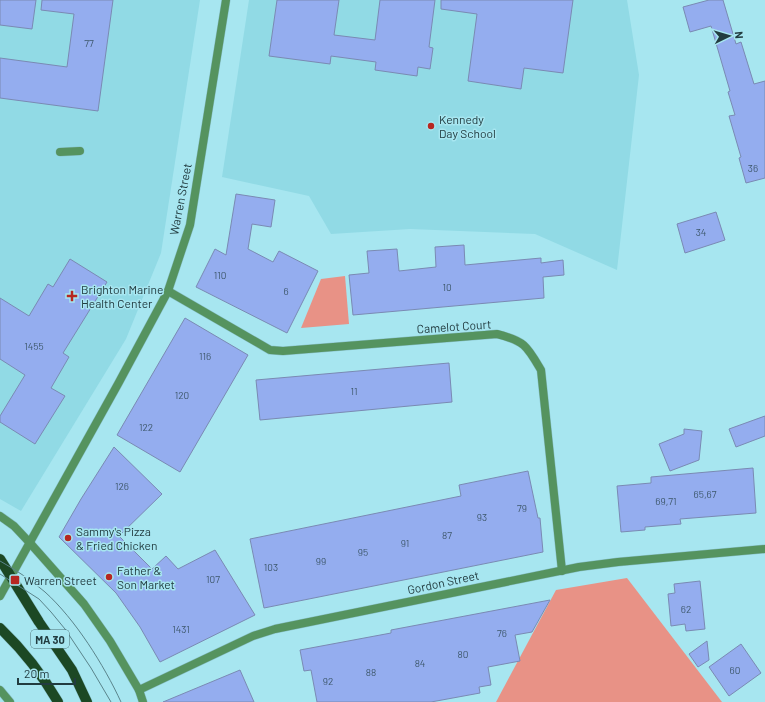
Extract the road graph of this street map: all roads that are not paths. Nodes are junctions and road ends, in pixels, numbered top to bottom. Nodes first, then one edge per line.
1 (226, 0) edge
2 (80, 151) dead end
3 (60, 152) dead end
4 (168, 291) junction
5 (0, 516) edge
6 (30, 543) junction
7 (765, 549) edge
8 (0, 559) edge
9 (562, 570) junction
10 (11, 577) junction
11 (0, 596) edge
12 (0, 628) edge
13 (0, 690) edge
14 (139, 690) junction
15 (10, 702) edge
16 (58, 702) edge
17 (87, 702) edge
18 (143, 702) edge

1 - 4 street, Warren Street
2 - 3 street
4 - 6 street, Warren Street
4 - 9 street, Camelot Court
5 - 6 street
6 - 10 street, Warren Street
6 - 14 street
7 - 9 street, Gordon Street
8 - 10 main road, MA 30
9 - 14 street, Gordon Street
10 - 11 street, Warren Street
10 - 17 main road, MA 30
12 - 16 main road, MA 30
13 - 15 street
14 - 18 street

